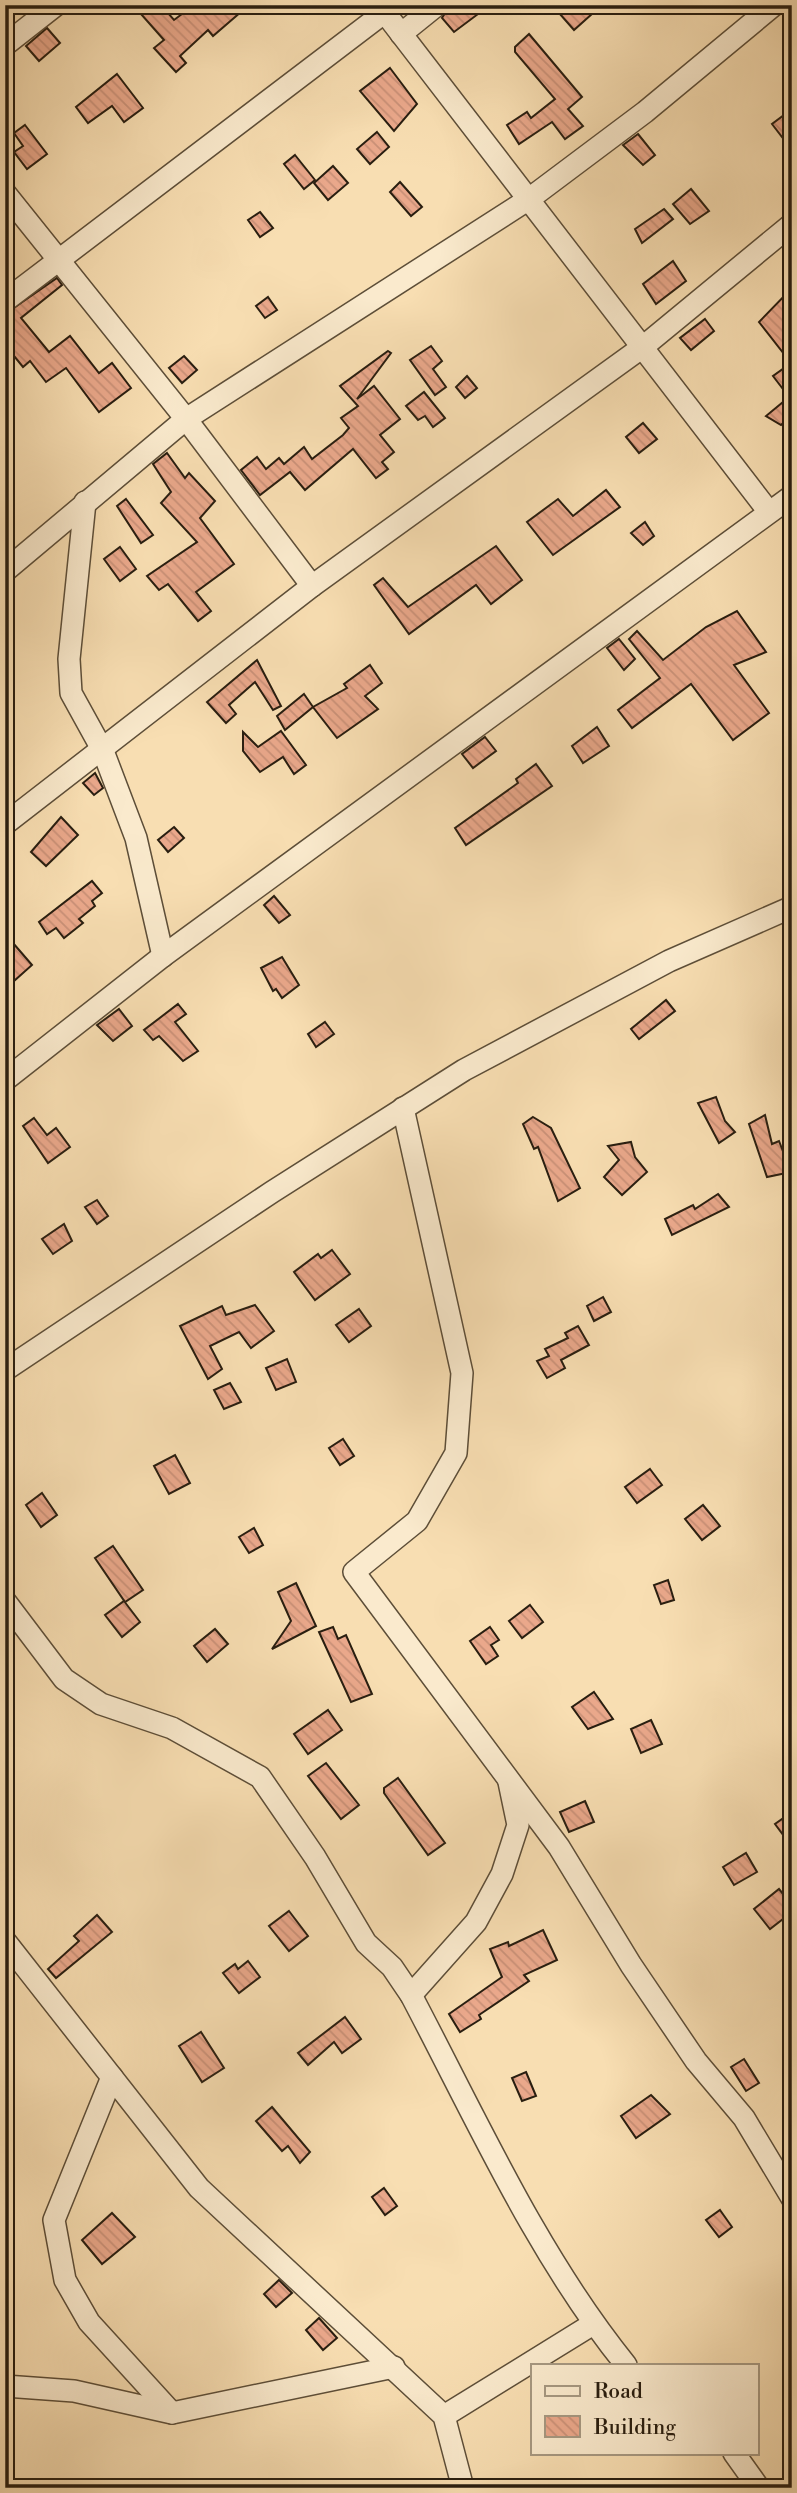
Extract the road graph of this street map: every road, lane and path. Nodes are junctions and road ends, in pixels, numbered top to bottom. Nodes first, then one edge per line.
1 (56, 5) edge
2 (437, 5) edge
3 (775, 5) edge
4 (382, 9) edge
5 (401, 34) junction
6 (5, 45) edge
7 (5, 193) edge
8 (529, 199) junction
9 (792, 224) edge
10 (58, 261) junction
11 (5, 301) edge
12 (643, 346) junction
13 (186, 419) junction
14 (792, 496) edge
15 (85, 502) junction
16 (769, 512) junction
17 (5, 570) edge
18 (312, 586) junction
19 (103, 751) junction
20 (5, 824) edge
21 (792, 907) edge
22 (163, 956) junction
23 (5, 1080) edge
24 (403, 1108) junction
25 (5, 1370) edge
26 (5, 1601) edge
27 (459, 1713) junction
28 (5, 1941) edge
29 (411, 1995) junction
30 (112, 2077) junction
31 (792, 2198) edge
32 (593, 2324) junction
33 (625, 2364) edge
34 (394, 2367) junction
35 (5, 2386) edge
36 (172, 2413) junction
37 (444, 2416) junction
38 (735, 2454) edge
39 (463, 2488) edge
40 (759, 2488) edge

1 - 6 street
2 - 5 street
3 - 8 street
4 - 5 street
4 - 10 street
5 - 8 street
7 - 10 street
8 - 12 street
8 - 13 street
9 - 12 street
10 - 11 street
10 - 13 street
12 - 16 street
12 - 18 street
13 - 15 street
13 - 18 street
14 - 16 street
15 - 17 street
15 - 19 street
16 - 22 street
18 - 19 street
19 - 20 street
19 - 22 street
21 - 24 street
22 - 23 street
24 - 25 street
24 - 27 street
26 - 29 street
27 - 29 street
27 - 31 street
28 - 30 street
29 - 32 street
30 - 34 street
30 - 36 street
32 - 33 street
32 - 37 street
34 - 36 street
34 - 37 street
35 - 36 street
37 - 39 street
38 - 40 street

